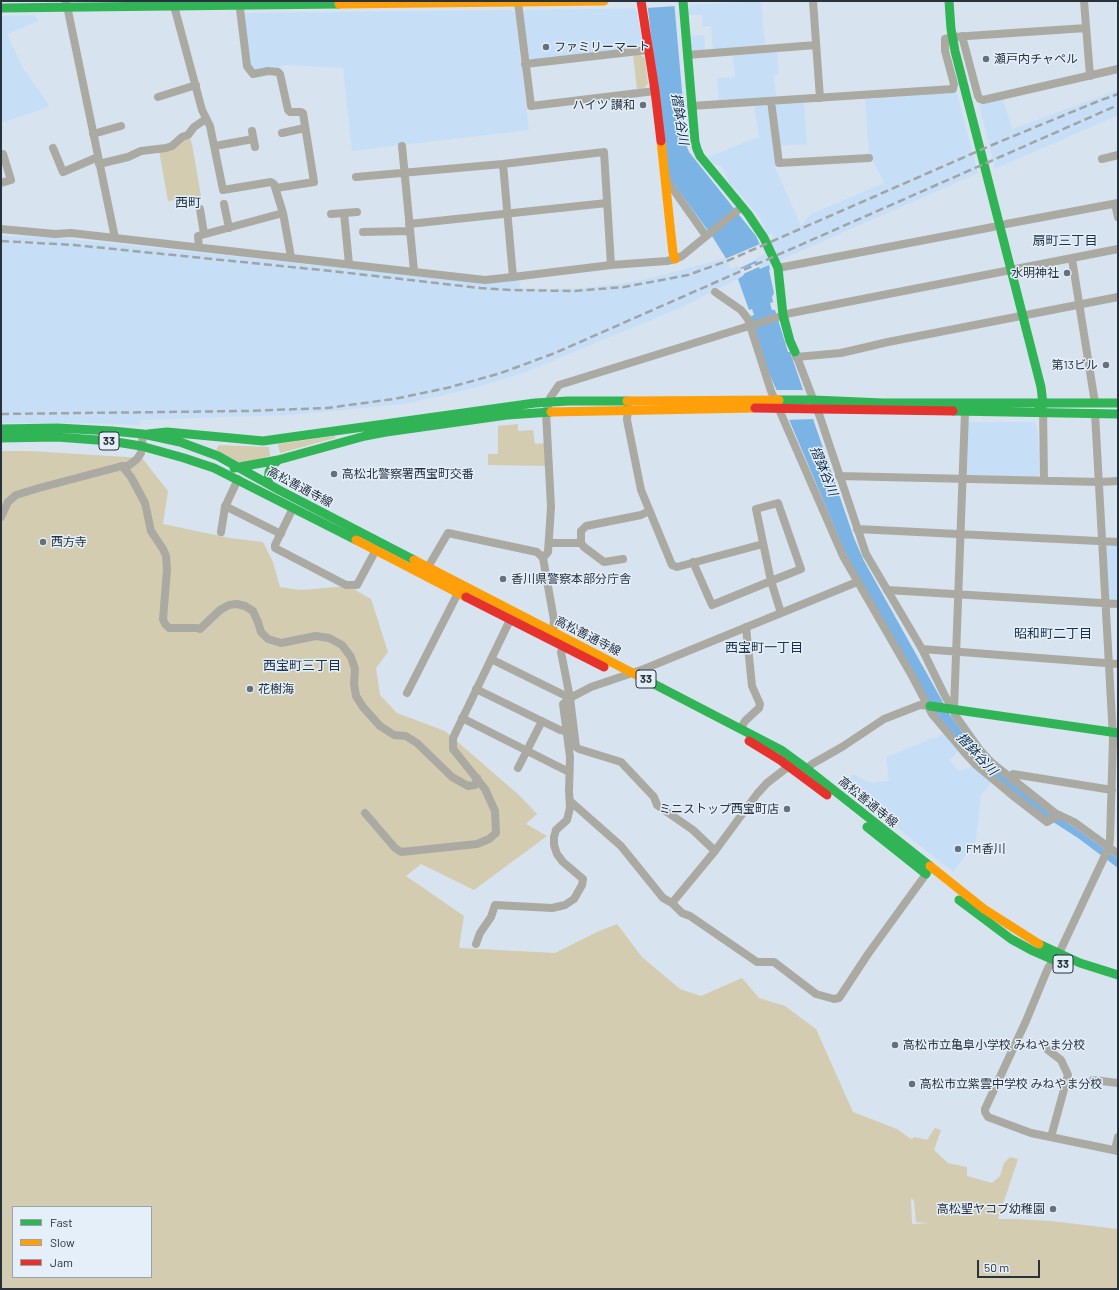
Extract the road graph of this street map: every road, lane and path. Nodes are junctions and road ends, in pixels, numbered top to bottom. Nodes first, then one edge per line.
1 (604, 1) edge
2 (641, 1) edge
3 (683, 1) edge
4 (813, 1) edge
5 (949, 1) edge
6 (1084, 1) edge
7 (435, 2) edge
8 (518, 2) junction
9 (539, 2) edge
10 (174, 3) edge
11 (239, 3) edge
12 (66, 4) edge
13 (1, 8) edge
14 (1086, 28) junction
15 (957, 37) junction
16 (816, 45) junction
17 (648, 50) junction
18 (687, 55) junction
19 (525, 64) junction
20 (1118, 69) edge
21 (1090, 76) junction
22 (196, 86) junction
23 (655, 91) junction
24 (158, 97) dead end
25 (820, 98) junction
26 (771, 101) junction
27 (691, 106) junction
28 (206, 119) junction
29 (121, 126) dead end
30 (306, 128) junction
31 (282, 133) dead end
32 (93, 134) junction
33 (253, 139) dead end
34 (215, 146) junction
35 (402, 146) dead end
36 (53, 148) dead end
37 (3, 154) dead end
38 (1118, 155) edge
39 (869, 158) dead end
40 (1102, 159) dead end
41 (99, 161) junction
42 (503, 164) junction
43 (404, 172) junction
44 (356, 177) dead end
45 (664, 177) junction
46 (1, 183) edge
47 (276, 188) junction
48 (607, 203) junction
49 (1117, 203) edge
50 (224, 204) dead end
51 (200, 209) dead end
52 (740, 209) junction
53 (357, 212) dead end
54 (283, 213) junction
55 (344, 213) junction
56 (331, 214) dead end
57 (507, 214) junction
58 (1118, 217) edge
59 (1006, 224) dead end
60 (410, 227) junction
61 (993, 227) dead end
62 (229, 228) junction
63 (1, 229) edge
64 (363, 232) dead end
65 (204, 234) junction
66 (707, 235) junction
67 (115, 238) junction
68 (199, 247) junction
69 (1118, 249) edge
70 (291, 257) junction
71 (676, 259) junction
72 (1072, 259) junction
73 (350, 264) junction
74 (611, 265) junction
75 (778, 268) junction
76 (414, 271) junction
77 (1011, 271) junction
78 (513, 278) junction
79 (715, 292) dead end
80 (1118, 297) edge
81 (1079, 304) junction
82 (1023, 315) junction
83 (780, 316) junction
84 (752, 325) junction
85 (796, 355) junction
86 (549, 402) junction
87 (1095, 403) junction
88 (1118, 403) edge
89 (812, 404) junction
90 (628, 405) junction
91 (779, 405) junction
92 (1044, 408) junction
93 (546, 412) junction
94 (965, 412) junction
95 (1095, 413) junction
96 (1118, 414) edge
97 (1, 429) edge
98 (143, 434) junction
99 (1, 438) edge
100 (141, 446) junction
101 (278, 460) junction
102 (122, 466) junction
103 (214, 468) junction
104 (238, 468) junction
105 (839, 476) junction
106 (962, 479) junction
107 (238, 480) junction
108 (1044, 480) junction
109 (1118, 481) edge
110 (1100, 482) junction
111 (268, 484) junction
112 (225, 506) junction
113 (293, 508) junction
114 (650, 511) junction
115 (1, 517) edge
116 (857, 529) junction
117 (221, 532) dead end
118 (281, 534) junction
119 (960, 534) junction
120 (1102, 541) junction
121 (1118, 542) edge
122 (548, 543) junction
123 (581, 543) junction
124 (763, 544) junction
125 (378, 546) junction
126 (543, 558) junction
127 (623, 559) dead end
128 (693, 562) junction
129 (428, 568) junction
130 (771, 581) junction
131 (857, 582) junction
132 (887, 590) junction
133 (458, 593) junction
134 (958, 594) junction
135 (1106, 604) junction
136 (1118, 604) edge
137 (781, 613) junction
138 (510, 620) junction
139 (746, 627) junction
140 (552, 631) junction
141 (564, 647) junction
142 (922, 649) junction
143 (957, 651) junction
144 (491, 659) junction
145 (1114, 664) edge
146 (633, 673) junction
147 (622, 676) junction
148 (476, 689) junction
149 (407, 693) dead end
150 (570, 698) junction
151 (928, 706) junction
152 (950, 709) junction
153 (462, 718) junction
154 (542, 721) junction
155 (741, 728) junction
156 (566, 731) junction
157 (1116, 733) edge
158 (527, 751) junction
159 (789, 766) junction
160 (518, 768) dead end
161 (807, 769) junction
162 (569, 772) junction
163 (1010, 777) junction
164 (477, 778) junction
165 (1112, 790) junction
166 (570, 801) junction
167 (365, 813) dead end
168 (1058, 816) junction
169 (1108, 848) junction
170 (715, 851) junction
171 (1118, 854) edge
172 (928, 871) junction
173 (672, 903) junction
174 (476, 944) dead end
175 (1056, 957) junction
176 (1118, 975) edge
177 (1118, 983) edge
178 (1048, 1050) dead end
179 (1093, 1080) dead end
180 (1118, 1083) edge
181 (1051, 1137) junction
182 (1118, 1137) edge
183 (1117, 1151) edge

1 - 9 street
2 - 17 street
3 - 18 street
4 - 16 street
5 - 15 street
6 - 14 street
7 - 8 street
7 - 11 street
8 - 9 street
8 - 19 street
10 - 11 street
10 - 12 street
10 - 22 street
11 - 30 street
12 - 13 street
12 - 32 street
14 - 15 street
14 - 21 street
15 - 21 street
15 - 25 street
15 - 77 street
16 - 18 street
16 - 25 street
17 - 19 street
17 - 23 street
18 - 27 street
19 - 23 street
20 - 21 street
22 - 24 street
22 - 28 street
23 - 45 street
25 - 26 street
26 - 27 street
26 - 39 street
27 - 52 street
28 - 34 street
28 - 41 street
29 - 32 street
30 - 31 street
30 - 47 street
32 - 41 street
33 - 34 street
34 - 47 street
35 - 43 street
36 - 41 street
37 - 46 street
38 - 40 street
41 - 67 street
42 - 43 street
42 - 48 street
42 - 57 street
43 - 44 street
43 - 60 street
45 - 66 street
45 - 71 street
47 - 54 street
48 - 57 street
48 - 74 street
49 - 58 street
49 - 59 street
50 - 62 street
51 - 65 street
52 - 66 street
52 - 75 street
53 - 55 street
54 - 62 street
54 - 70 street
55 - 56 street
55 - 73 street
57 - 60 street
57 - 78 street
60 - 64 street
60 - 76 street
61 - 75 street
62 - 65 street
63 - 67 street
65 - 68 street
66 - 71 street
67 - 68 street
68 - 70 street
69 - 72 street
70 - 73 street
71 - 74 street
72 - 77 street
72 - 81 street
73 - 76 street
74 - 78 street
75 - 83 street
76 - 78 street
77 - 82 street
77 - 83 street
79 - 84 street
80 - 81 street
81 - 82 street
81 - 87 street
82 - 85 street
82 - 92 street
83 - 84 street
83 - 85 street
84 - 86 street
84 - 91 street
85 - 89 street
86 - 90 street
86 - 93 street
86 - 98 street
87 - 88 street
87 - 92 street
89 - 91 street
89 - 92 street
89 - 94 street
89 - 105 street
90 - 91 street
90 - 93 street
90 - 114 street
91 - 131 street
92 - 94 street
92 - 95 street
92 - 108 street
93 - 101 street
93 - 122 street
94 - 106 street
95 - 96 street
95 - 110 street
97 - 98 street, 高松善通寺線 / 33
98 - 100 street
98 - 104 street, 高松善通寺線 / 33
99 - 100 street, 高松善通寺線 / 33
100 - 102 street
100 - 103 street, 高松善通寺線 / 33
101 - 104 street
101 - 111 street
102 - 115 street
102 - 164 street
103 - 104 street
103 - 107 street, 高松善通寺線 / 33
104 - 111 street, 高松善通寺線 / 33
105 - 106 street
105 - 116 street
106 - 108 street
106 - 119 street
107 - 112 street
107 - 113 street, 高松善通寺線 / 33
108 - 110 street
109 - 110 street
110 - 120 street
111 - 125 street, 高松善通寺線 / 33
112 - 117 street
112 - 118 street
113 - 118 street
113 - 125 street, 高松善通寺線 / 33
114 - 123 street
114 - 128 street
116 - 119 street
116 - 132 street
118 - 125 street
119 - 120 street
119 - 134 street
120 - 121 street
120 - 135 street
122 - 123 street
122 - 126 street
123 - 127 street
124 - 128 street
124 - 130 street
124 - 130 street
125 - 129 street, 高松善通寺線 / 33
125 - 133 street, 高松善通寺線 / 33
126 - 129 street
126 - 140 street
128 - 130 street
129 - 140 street, 高松善通寺線 / 33
130 - 137 street
131 - 137 street
131 - 151 street
132 - 134 street
132 - 142 street
133 - 138 street, 高松善通寺線 / 33
133 - 149 street
134 - 135 street
134 - 143 street
135 - 136 street
135 - 145 street
137 - 139 street
138 - 141 street, 高松善通寺線 / 33
138 - 144 street
139 - 146 street
139 - 155 street
140 - 146 street, 高松善通寺線 / 33
141 - 147 street, 高松善通寺線 / 33
141 - 150 street
142 - 143 street
142 - 152 street
143 - 145 street
143 - 152 street
144 - 148 street
144 - 150 street
145 - 157 street
146 - 147 street
146 - 155 street, 高松善通寺線 / 33
147 - 150 street
147 - 159 street, 高松善通寺線 / 33
148 - 153 street
148 - 154 street
150 - 156 street
150 - 170 street
151 - 152 street
151 - 161 street
151 - 168 street
152 - 157 street
152 - 163 street
153 - 158 street
153 - 164 street
154 - 156 street
154 - 158 street
155 - 161 street, 高松善通寺線 / 33
156 - 162 street
157 - 165 street
158 - 160 street
158 - 162 street
159 - 170 street
159 - 172 street, 高松善通寺線 / 33
161 - 172 street, 高松善通寺線 / 33
162 - 166 street
163 - 165 street
163 - 168 street
164 - 167 street
165 - 169 street
166 - 173 street
166 - 174 street
168 - 169 street
169 - 171 street
169 - 175 street
170 - 173 street
172 - 173 street
172 - 175 street, 高松善通寺線 / 33
175 - 176 street, 高松善通寺線 / 33
175 - 177 street, 高松善通寺線 / 33
175 - 181 street
178 - 181 street
179 - 180 street
181 - 183 street
182 - 183 street

